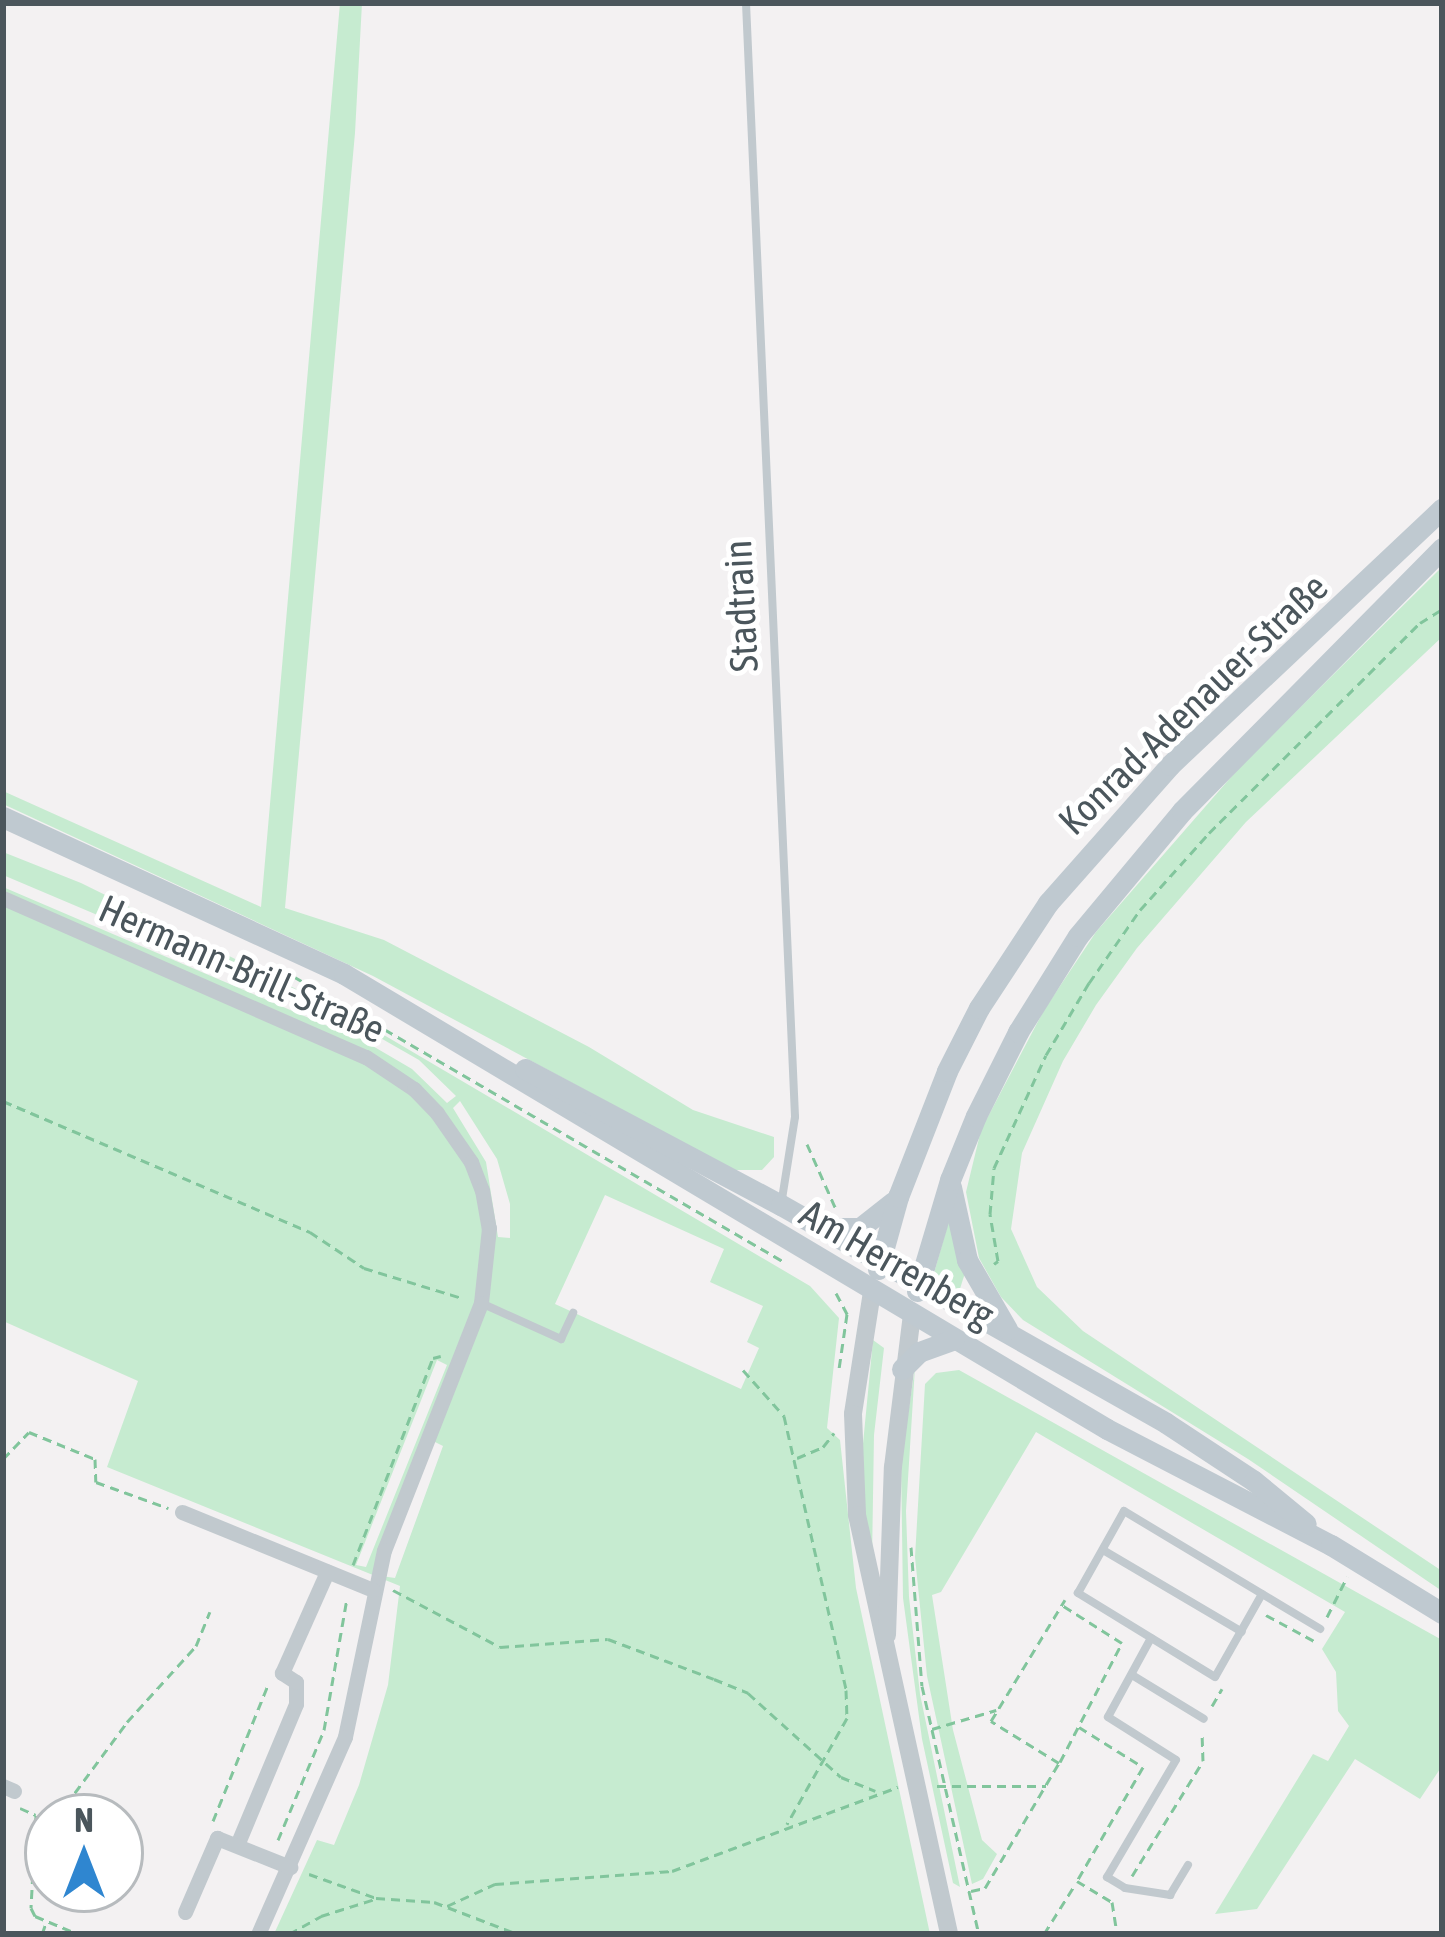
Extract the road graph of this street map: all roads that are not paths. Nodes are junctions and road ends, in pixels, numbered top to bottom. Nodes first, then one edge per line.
1 (746, 3) edge
2 (1442, 509) edge
3 (1442, 548) edge
4 (3, 817) edge
5 (3, 899) edge
6 (438, 1027) junction
7 (950, 1180) junction
8 (898, 1197) junction
9 (782, 1205) junction
10 (815, 1225) junction
11 (880, 1260) junction
12 (919, 1283) junction
13 (872, 1292) junction
14 (481, 1303) junction
15 (573, 1313) dead end
16 (912, 1315) junction
17 (1011, 1335) junction
18 (954, 1340) junction
19 (902, 1369) junction
20 (182, 1512) road end
21 (1331, 1545) junction
22 (1103, 1550) junction
23 (327, 1572) junction
24 (374, 1584) junction
25 (1262, 1594) junction
26 (1442, 1613) edge
27 (1320, 1629) road end
28 (1242, 1632) junction
29 (1151, 1638) junction
30 (886, 1652) junction
31 (1132, 1675) junction
32 (1204, 1719) road end
33 (237, 1845) junction
34 (1189, 1865) dead end
35 (290, 1867) junction
36 (185, 1912) dead end
37 (258, 1934) edge
38 (949, 1934) edge

1 - 9 lane, Stadtrain
2 - 8 main road, Konrad-Adenauer-Straße
3 - 7 main road, Konrad-Adenauer-Straße
4 - 6 main road, Am Herrenberg
5 - 14 street, Hermann-Brill-Straße
6 - 9 main road, Am Herrenberg
6 - 13 main road, Am Herrenberg
7 - 12 main road, Konrad-Adenauer-Straße
7 - 17 main road
8 - 10 main road
8 - 11 main road, Konrad-Adenauer-Straße
9 - 10 main road, Am Herrenberg
10 - 11 main road, Am Herrenberg
11 - 12 main road, Am Herrenberg
11 - 13 main road, Konrad-Adenauer-Straße
12 - 16 main road, Konrad-Adenauer-Straße
12 - 17 main road, Am Herrenberg
13 - 16 main road, Am Herrenberg
13 - 30 street
14 - 15 lane
14 - 24 street, Hermann-Brill-Straße
16 - 18 main road, Am Herrenberg
16 - 19 street
17 - 21 main road, Am Herrenberg
18 - 19 main road
18 - 21 main road, Am Herrenberg
19 - 30 street
20 - 23 street
21 - 26 main road, Am Herrenberg
22 - 25 lane
22 - 28 lane
22 - 29 lane
23 - 24 street
23 - 33 street
24 - 35 street, Hermann-Brill-Straße
25 - 27 lane
25 - 28 lane
28 - 29 lane
29 - 31 lane
30 - 38 street
31 - 32 lane
31 - 34 lane
33 - 35 street
33 - 36 street
35 - 37 street, Hermann-Brill-Straße

